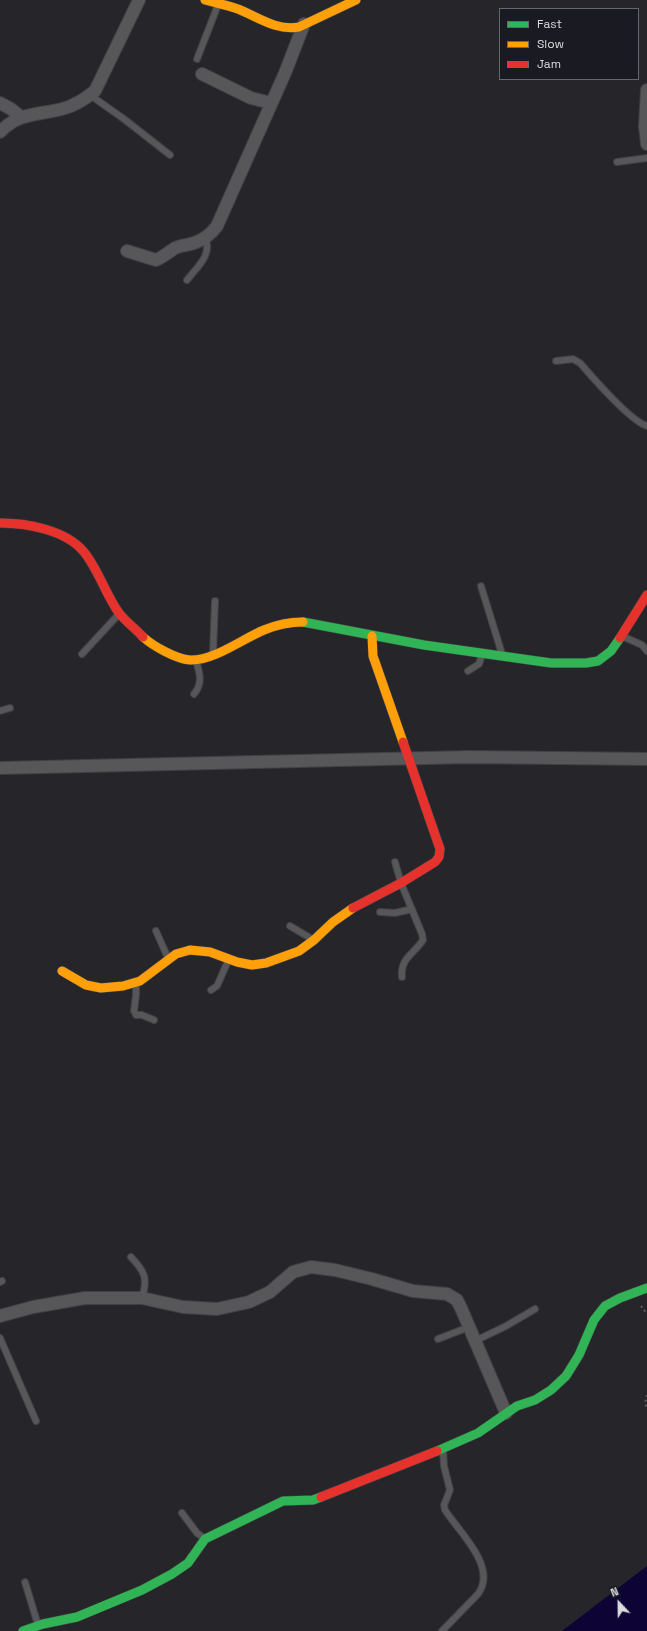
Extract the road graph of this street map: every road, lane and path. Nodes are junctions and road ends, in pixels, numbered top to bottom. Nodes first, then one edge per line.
1 (139, 0) edge
2 (205, 0) edge
3 (356, 0) edge
4 (340, 3) edge
5 (219, 4) junction
6 (304, 24) junction
7 (197, 59) dead end
8 (202, 74) dead end
9 (647, 90) edge
10 (90, 95) junction
11 (0, 103) edge
12 (271, 103) junction
13 (21, 117) junction
14 (0, 132) edge
15 (647, 144) edge
16 (170, 155) dead end
17 (647, 158) edge
18 (617, 162) dead end
19 (205, 237) junction
20 (127, 251) dead end
21 (187, 280) dead end
22 (556, 361) dead end
23 (647, 426) edge
24 (0, 523) edge
25 (481, 586) dead end
26 (647, 595) edge
27 (215, 601) dead end
28 (120, 614) junction
29 (372, 636) junction
30 (622, 636) junction
31 (647, 651) edge
32 (479, 652) junction
33 (82, 654) dead end
34 (213, 654) junction
35 (502, 656) junction
36 (196, 659) junction
37 (468, 671) dead end
38 (194, 694) dead end
39 (10, 708) dead end
40 (0, 712) edge
41 (409, 758) junction
42 (647, 759) edge
43 (0, 768) edge
44 (395, 862) dead end
45 (401, 883) junction
46 (412, 909) junction
47 (380, 912) dead end
48 (290, 926) dead end
49 (156, 932) dead end
50 (314, 940) junction
51 (229, 959) junction
52 (169, 960) junction
53 (62, 971) dead end
54 (402, 977) dead end
55 (136, 982) junction
56 (211, 990) dead end
57 (154, 1020) dead end
58 (131, 1258) dead end
59 (647, 1288) edge
60 (142, 1298) junction
61 (535, 1309) dead end
62 (0, 1316) edge
63 (470, 1327) junction
64 (0, 1338) edge
65 (438, 1339) dead end
66 (476, 1341) junction
67 (647, 1395) edge
68 (647, 1408) edge
69 (506, 1413) junction
70 (36, 1421) dead end
71 (443, 1449) junction
72 (182, 1513) dead end
73 (205, 1539) junction
74 (25, 1582) dead end
75 (38, 1626) junction
76 (23, 1631) edge
77 (442, 1631) edge

1 - 10 street
2 - 5 street
3 - 4 street
4 - 6 street
5 - 6 street
5 - 7 lane
6 - 12 street
8 - 12 street
9 - 15 street
10 - 13 street
10 - 16 lane
11 - 13 street
12 - 19 street
13 - 14 street
17 - 18 lane
19 - 20 street
19 - 21 lane
22 - 23 lane
24 - 28 street
25 - 35 lane
26 - 30 street
27 - 34 lane
28 - 33 lane
28 - 36 street
29 - 32 street
29 - 34 street
29 - 41 street
30 - 31 lane
30 - 35 street
32 - 35 street
32 - 37 lane
34 - 36 street
36 - 38 lane
39 - 40 lane
41 - 42 street
41 - 43 street
41 - 45 street
44 - 45 lane
45 - 46 lane
45 - 50 street
46 - 47 lane
46 - 54 lane
48 - 50 lane
49 - 52 lane
50 - 51 street
51 - 52 street
51 - 56 lane
52 - 55 street
53 - 55 street
55 - 57 lane
58 - 60 lane
59 - 69 street
60 - 62 street
60 - 63 street
61 - 66 lane
63 - 65 lane
63 - 66 street
64 - 70 lane
66 - 69 street
67 - 68 path
69 - 71 street
71 - 73 street
71 - 77 lane
72 - 73 lane
73 - 75 street
74 - 75 lane
75 - 76 street

